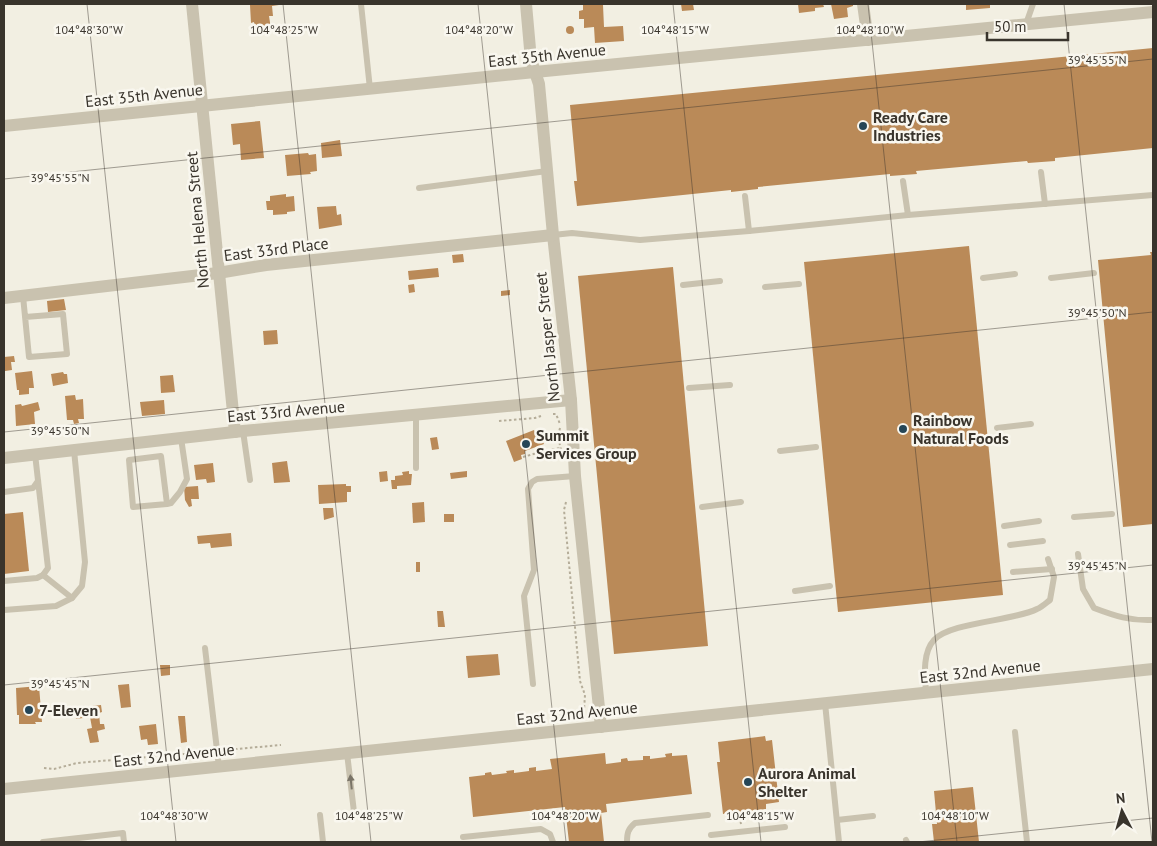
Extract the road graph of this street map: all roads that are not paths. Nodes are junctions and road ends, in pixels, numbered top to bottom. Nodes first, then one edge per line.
1 (192, 4) edge
2 (361, 4) edge
3 (526, 4) edge
4 (863, 4) edge
5 (1033, 4) edge
6 (1153, 12) edge
7 (1026, 24) junction
8 (868, 40) junction
9 (535, 72) junction
10 (370, 89) junction
11 (202, 106) junction
12 (4, 126) edge
13 (547, 171) junction
14 (1041, 172) dead end
15 (903, 181) dead end
16 (419, 188) dead end
17 (1153, 195) edge
18 (745, 196) dead end
19 (1045, 204) junction
20 (908, 214) junction
21 (749, 231) junction
22 (553, 235) junction
23 (218, 273) junction
24 (1094, 273) dead end
25 (1015, 274) dead end
26 (983, 278) dead end
27 (1051, 278) dead end
28 (720, 281) dead end
29 (799, 284) dead end
30 (683, 285) dead end
31 (765, 287) dead end
32 (23, 296) junction
33 (4, 298) edge
34 (25, 318) junction
35 (730, 385) dead end
36 (689, 388) dead end
37 (571, 400) junction
38 (416, 415) junction
39 (1030, 424) dead end
40 (997, 428) dead end
41 (239, 432) junction
42 (182, 438) junction
43 (816, 447) dead end
44 (74, 450) junction
45 (780, 451) dead end
46 (35, 454) junction
47 (4, 458) edge
48 (416, 468) dead end
49 (575, 476) junction
50 (250, 480) dead end
51 (38, 481) junction
52 (4, 492) edge
53 (741, 502) dead end
54 (167, 504) junction
55 (702, 507) dead end
56 (1112, 514) dead end
57 (1074, 518) dead end
58 (1039, 521) dead end
59 (1004, 526) dead end
60 (1042, 541) dead end
61 (1010, 545) dead end
62 (1078, 554) dead end
63 (1048, 559) dead end
64 (1052, 569) junction
65 (1013, 572) dead end
66 (44, 575) junction
67 (4, 581) edge
68 (830, 586) dead end
69 (795, 590) dead end
70 (72, 598) junction
71 (4, 610) edge
72 (1153, 620) edge
73 (205, 648) dead end
74 (1153, 669) edge
75 (532, 684) dead end
76 (926, 693) junction
77 (825, 703) junction
78 (602, 727) junction
79 (1016, 732) dead end
80 (348, 753) junction
81 (219, 767) junction
82 (4, 789) edge
83 (354, 812) dead end
84 (708, 815) dead end
85 (320, 816) dead end
86 (873, 816) dead end
87 (837, 820) junction
88 (785, 827) dead end
89 (711, 836) dead end
90 (463, 837) dead end
91 (67, 841) edge
92 (43, 842) edge
93 (124, 842) edge
94 (323, 842) edge
95 (553, 842) edge
96 (628, 842) edge
97 (840, 842) edge
98 (1027, 842) edge

1 - 11 street, North Helena Street
2 - 10 lane
3 - 9 street, North Jasper Street
4 - 8 street
5 - 7 lane
6 - 7 street, East 35th Avenue
7 - 8 street, East 35th Avenue
8 - 9 street, East 35th Avenue
9 - 10 street, East 35th Avenue
9 - 13 street, North Jasper Street
10 - 11 street, East 35th Avenue
11 - 12 street, East 35th Avenue
11 - 23 street, North Helena Street
13 - 16 lane
13 - 22 street, North Jasper Street
14 - 19 lane
15 - 20 lane
17 - 19 lane
18 - 21 lane
19 - 20 lane
20 - 21 lane
21 - 22 lane
22 - 23 street, East 33rd Place
22 - 37 street, North Jasper Street
23 - 32 street, East 33rd Place
23 - 41 street, North Helena Street
24 - 27 lane
25 - 26 lane
28 - 30 lane
29 - 31 lane
32 - 33 street, East 33rd Place
32 - 34 lane
34 - 34 lane
35 - 36 lane
37 - 38 street, East 33rd Avenue
37 - 49 street, North Jasper Street
38 - 41 street, East 33rd Avenue
38 - 48 lane
39 - 40 lane
41 - 42 street, East 33rd Avenue
41 - 50 lane
42 - 44 street, East 33rd Avenue
42 - 54 lane
43 - 45 lane
44 - 46 street, East 33rd Avenue
44 - 70 lane
46 - 47 street, East 33rd Avenue
46 - 51 lane
49 - 75 lane
49 - 78 street, North Jasper Street
51 - 52 lane
51 - 66 lane
53 - 55 lane
54 - 54 lane
56 - 57 lane
58 - 59 lane
60 - 61 lane
62 - 72 lane
63 - 64 lane
64 - 65 lane
64 - 76 lane
66 - 67 lane
66 - 70 lane
68 - 69 lane
70 - 71 lane
73 - 81 lane
74 - 76 street, East 32nd Avenue
76 - 77 street, East 32nd Avenue
77 - 78 street, East 32nd Avenue
77 - 87 lane
78 - 80 street, East 32nd Avenue
79 - 98 lane
80 - 81 street, East 32nd Avenue
83 -> 80 lane
81 - 82 street, East 32nd Avenue
84 - 96 lane
85 - 94 lane
86 - 87 lane
87 - 97 lane
88 - 89 lane
90 - 95 lane
91 - 92 lane
91 - 93 lane

